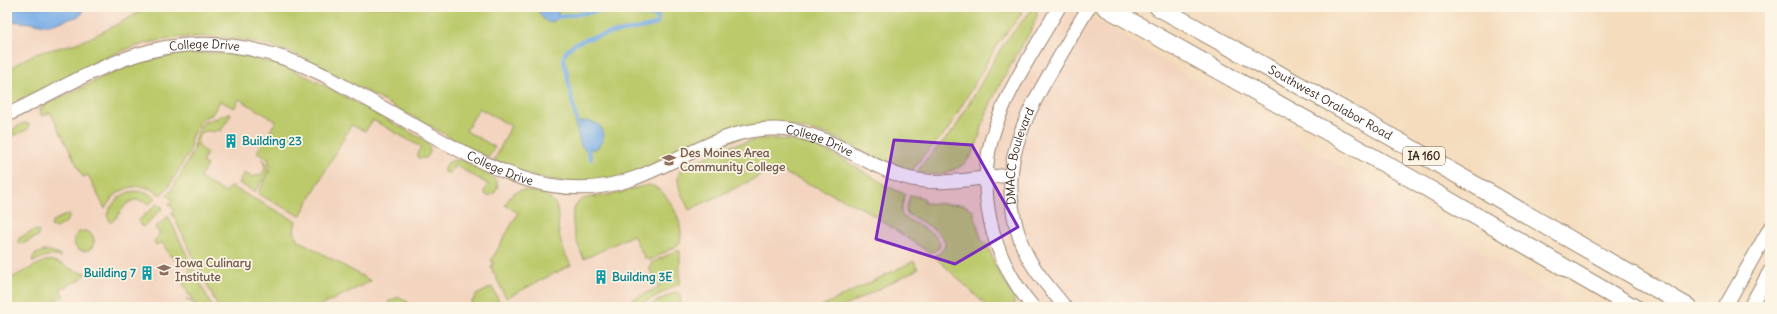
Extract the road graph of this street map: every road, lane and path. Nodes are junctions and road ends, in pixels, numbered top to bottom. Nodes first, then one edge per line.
1 (1060, 7) edge
2 (1089, 7) edge
3 (1105, 7) edge
4 (1158, 7) edge
5 (7, 115) edge
6 (1011, 176) junction
7 (986, 177) junction
8 (1770, 228) edge
9 (1770, 271) edge
10 (1033, 307) edge
11 (1065, 307) edge
12 (1633, 307) edge
13 (1688, 307) edge
14 (1725, 307) edge
15 (1750, 307) edge

1 - 7 street
2 - 6 street, DMACC Boulevard
3 - 12 main road, IA 160
4 - 13 main road, Southwest Oralabor Road / IA 160
5 - 7 street, College Drive
6 - 7 street, College Drive
6 - 11 street, DMACC Boulevard
7 - 10 street
8 - 14 street
9 - 15 street

